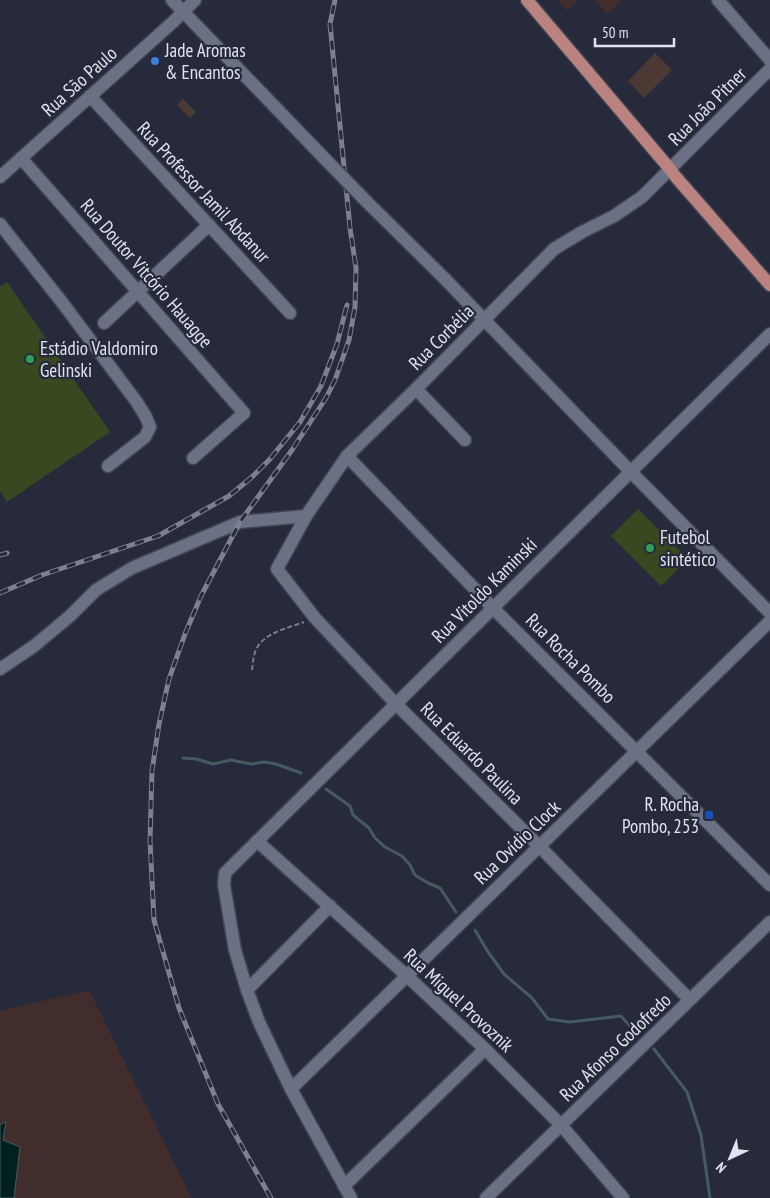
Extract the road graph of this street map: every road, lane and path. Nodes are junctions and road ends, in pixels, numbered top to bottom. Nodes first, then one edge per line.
1 (172, 0) edge
2 (195, 0) edge
3 (527, 0) edge
4 (718, 0) edge
5 (183, 12) junction
6 (770, 60) edge
7 (770, 69) edge
8 (90, 96) junction
9 (21, 158) junction
10 (670, 169) junction
11 (0, 177) edge
12 (0, 224) edge
13 (209, 226) junction
14 (770, 285) edge
15 (138, 291) junction
16 (290, 313) dead end
17 (484, 320) junction
18 (104, 323) dead end
19 (770, 334) edge
20 (416, 389) junction
21 (465, 440) dead end
22 (347, 456) junction
23 (193, 458) dead end
24 (108, 466) dead end
25 (631, 472) junction
26 (306, 516) junction
27 (277, 569) joint
28 (493, 608) junction
29 (770, 613) edge
30 (315, 618) junction
31 (770, 621) edge
32 (0, 669) edge
33 (252, 670) dead end
34 (396, 704) junction
35 (637, 751) junction
36 (257, 841) junction
37 (539, 846) junction
38 (770, 885) edge
39 (330, 906) junction
40 (770, 922) edge
41 (407, 976) junction
42 (247, 990) junction
43 (690, 1000) junction
44 (485, 1048) junction
45 (291, 1089) junction
46 (561, 1125) junction
47 (344, 1186) junction
48 (351, 1198) edge
49 (486, 1198) edge
50 (623, 1198) edge

1 - 5 street
2 - 5 street, Rua São Paulo
3 - 10 main road
4 - 6 street
5 - 8 street, Rua São Paulo
5 - 17 street, bridge
7 - 10 street, Rua João Pitner
8 - 9 street, Rua São Paulo
8 - 13 street, Rua Professor Jamil Abdanur
9 - 11 street, Rua São Paulo
9 - 15 street, Rua Doutor Vitcório Hauagge
10 - 14 main road
10 - 17 street, Rua Corbélia
12 - 24 street
13 - 15 street
13 - 16 street, Rua Professor Jamil Abdanur
15 - 18 street
15 - 23 street, Rua Doutor Vitcório Hauagge
17 - 20 street, Rua Corbélia
17 - 25 street
19 - 25 street, Rua Vitoldo Kaminski
20 - 21 street
20 - 22 street, Rua Corbélia
22 - 26 street, Rua Corbélia
22 - 28 street, Rua Rocha Pombo
25 - 28 street, Rua Vitoldo Kaminski
25 - 29 street
26 - 27 street, Rua Corbélia
26 - 32 street
27 - 30 street, Rua Eduardo Paulina
28 - 34 street, Rua Vitoldo Kaminski
28 - 35 street, Rua Rocha Pombo
30 - 33 path
30 - 34 street, Rua Eduardo Paulina
31 - 35 street, Rua Ovídio Clock
34 - 36 street, Rua Vitoldo Kaminski
34 - 37 street, Rua Eduardo Paulina
35 - 37 street, Rua Ovídio Clock
35 - 38 street, Rua Rocha Pombo
36 - 39 street, Rua Miguel Provoznik
36 - 42 street, Rua Vitoldo Kaminski
37 - 41 street, Rua Ovídio Clock
37 - 43 street, Rua Eduardo Paulina
39 - 41 street, Rua Miguel Provoznik
39 - 42 street
40 - 43 street, Rua Afonso Godofredo
41 - 44 street, Rua Miguel Provoznik
41 - 45 street, Rua Ovídio Clock
42 - 45 street
43 - 46 street, Rua Afonso Godofredo
44 - 46 street, Rua Miguel Provoznik
44 - 47 street
45 - 47 street
46 - 49 street, Rua Afonso Godofredo
46 - 50 street, Rua Miguel Provoznik
47 - 48 street

